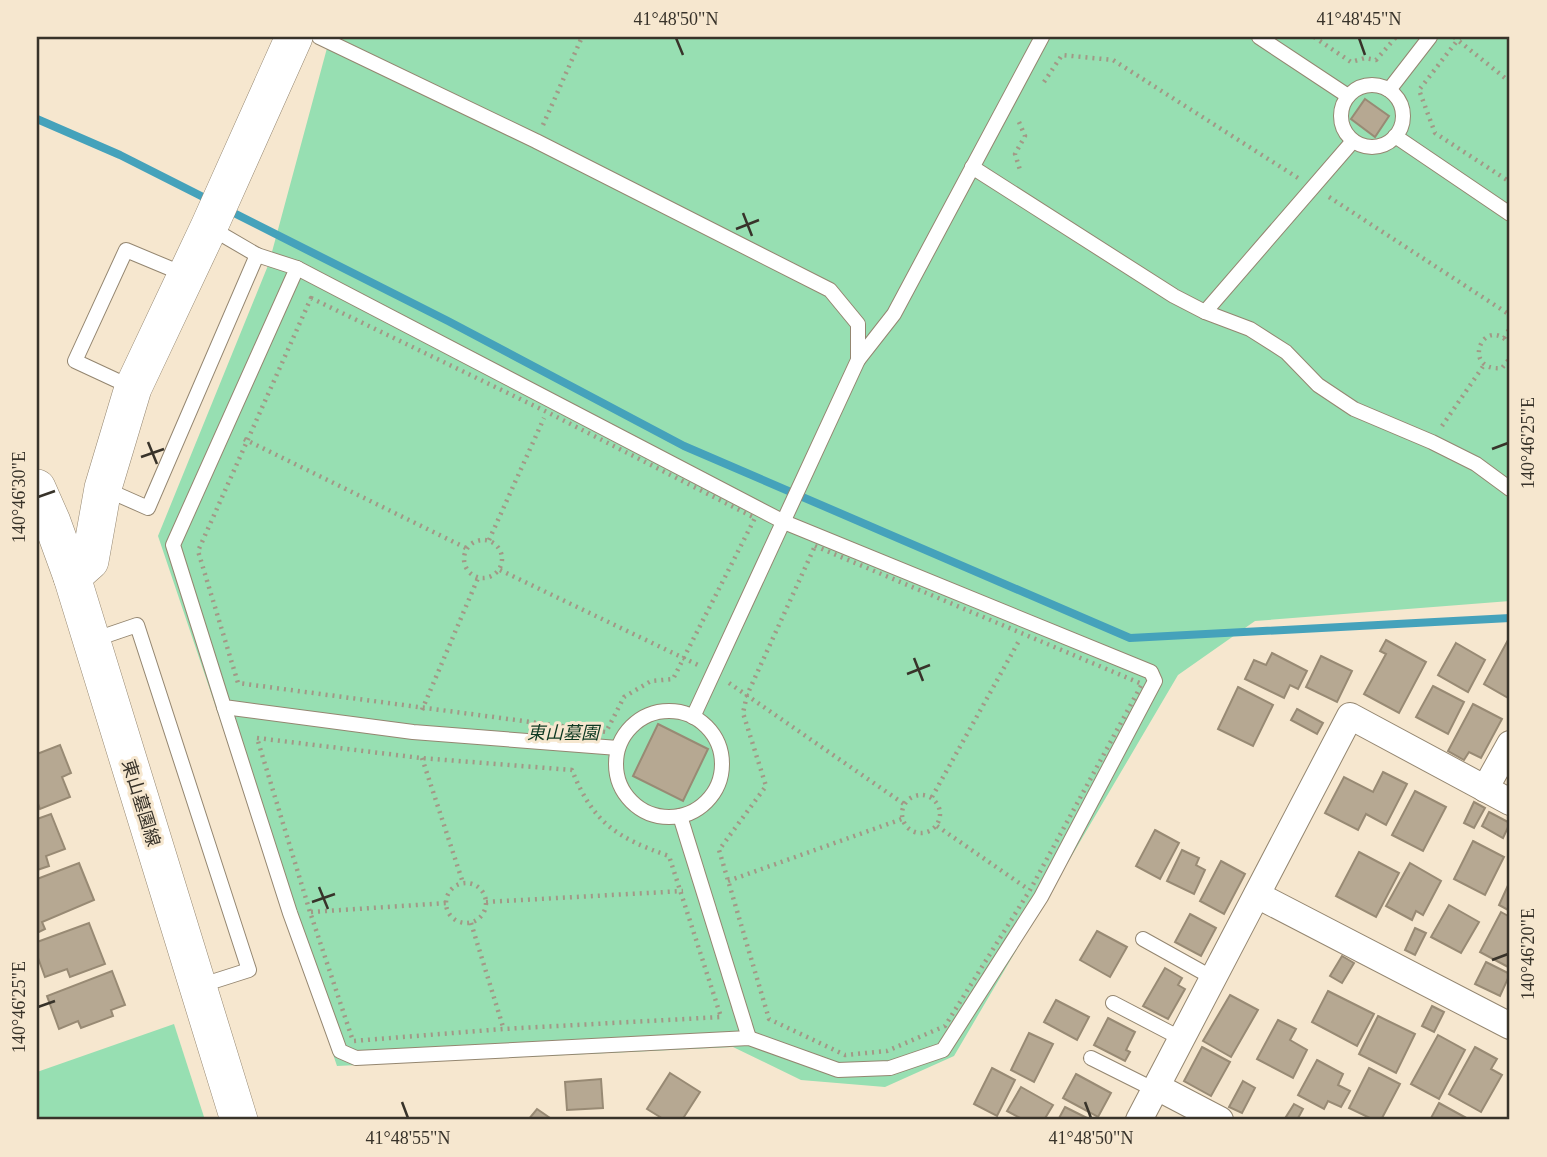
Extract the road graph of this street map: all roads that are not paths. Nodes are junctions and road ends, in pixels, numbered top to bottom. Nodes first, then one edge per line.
1 (294, 37) edge
2 (319, 37) edge
3 (1042, 37) edge
4 (1259, 37) edge
5 (1430, 37) edge
6 (1389, 90) junction
7 (1348, 96) junction
8 (1395, 136) junction
9 (1353, 141) junction
10 (972, 167) junction
11 (1510, 214) edge
12 (209, 227) junction
13 (257, 255) junction
14 (297, 268) junction
15 (186, 275) junction
16 (1205, 312) junction
17 (858, 360) junction
18 (133, 388) junction
19 (37, 488) edge
20 (103, 488) junction
21 (1510, 489) edge
22 (784, 522) junction
23 (44, 526) edge
24 (72, 578) junction
25 (91, 641) junction
26 (224, 707) junction
27 (693, 717) junction
28 (1510, 744) edge
29 (618, 748) junction
30 (1485, 789) junction
31 (1510, 802) edge
32 (680, 816) junction
33 (1257, 895) junction
34 (1143, 939) dead end
35 (1213, 978) junction
36 (198, 986) junction
37 (1112, 1003) dead end
38 (1510, 1026) edge
39 (749, 1038) junction
40 (1182, 1039) junction
41 (1091, 1058) dead end
42 (1156, 1089) junction
43 (239, 1120) edge
44 (1139, 1120) edge
45 (1220, 1120) edge

1 - 12 street
2 - 17 lane
3 - 10 lane
4 - 7 lane
5 - 6 lane
6 - 7 lane
6 - 8 lane
7 - 9 lane
8 - 9 lane
8 - 11 lane
9 - 16 lane
10 - 16 lane
10 - 17 lane
12 - 13 lane
12 - 15 street
13 - 14 lane
13 - 20 lane
14 - 22 lane
14 - 26 lane
15 - 18 street
15 - 18 lane
16 - 21 lane
17 - 22 lane
18 - 20 street
19 - 23 street, 東山墓園線
20 - 24 street
22 - 27 lane
22 - 39 lane
23 - 24 street, 東山墓園線
24 - 25 street, 東山墓園線
25 - 36 street, 東山墓園線
25 - 36 lane
26 - 29 lane
26 - 39 lane
27 - 29 lane
27 - 32 lane
28 - 30 street
29 - 32 lane
30 - 31 street
30 - 33 street
32 - 39 lane
33 - 35 street
33 - 38 street
34 - 35 lane
35 - 40 street
36 - 43 street, 東山墓園線
37 - 40 lane
40 - 42 street
41 - 42 lane
42 - 44 street
42 - 45 street

